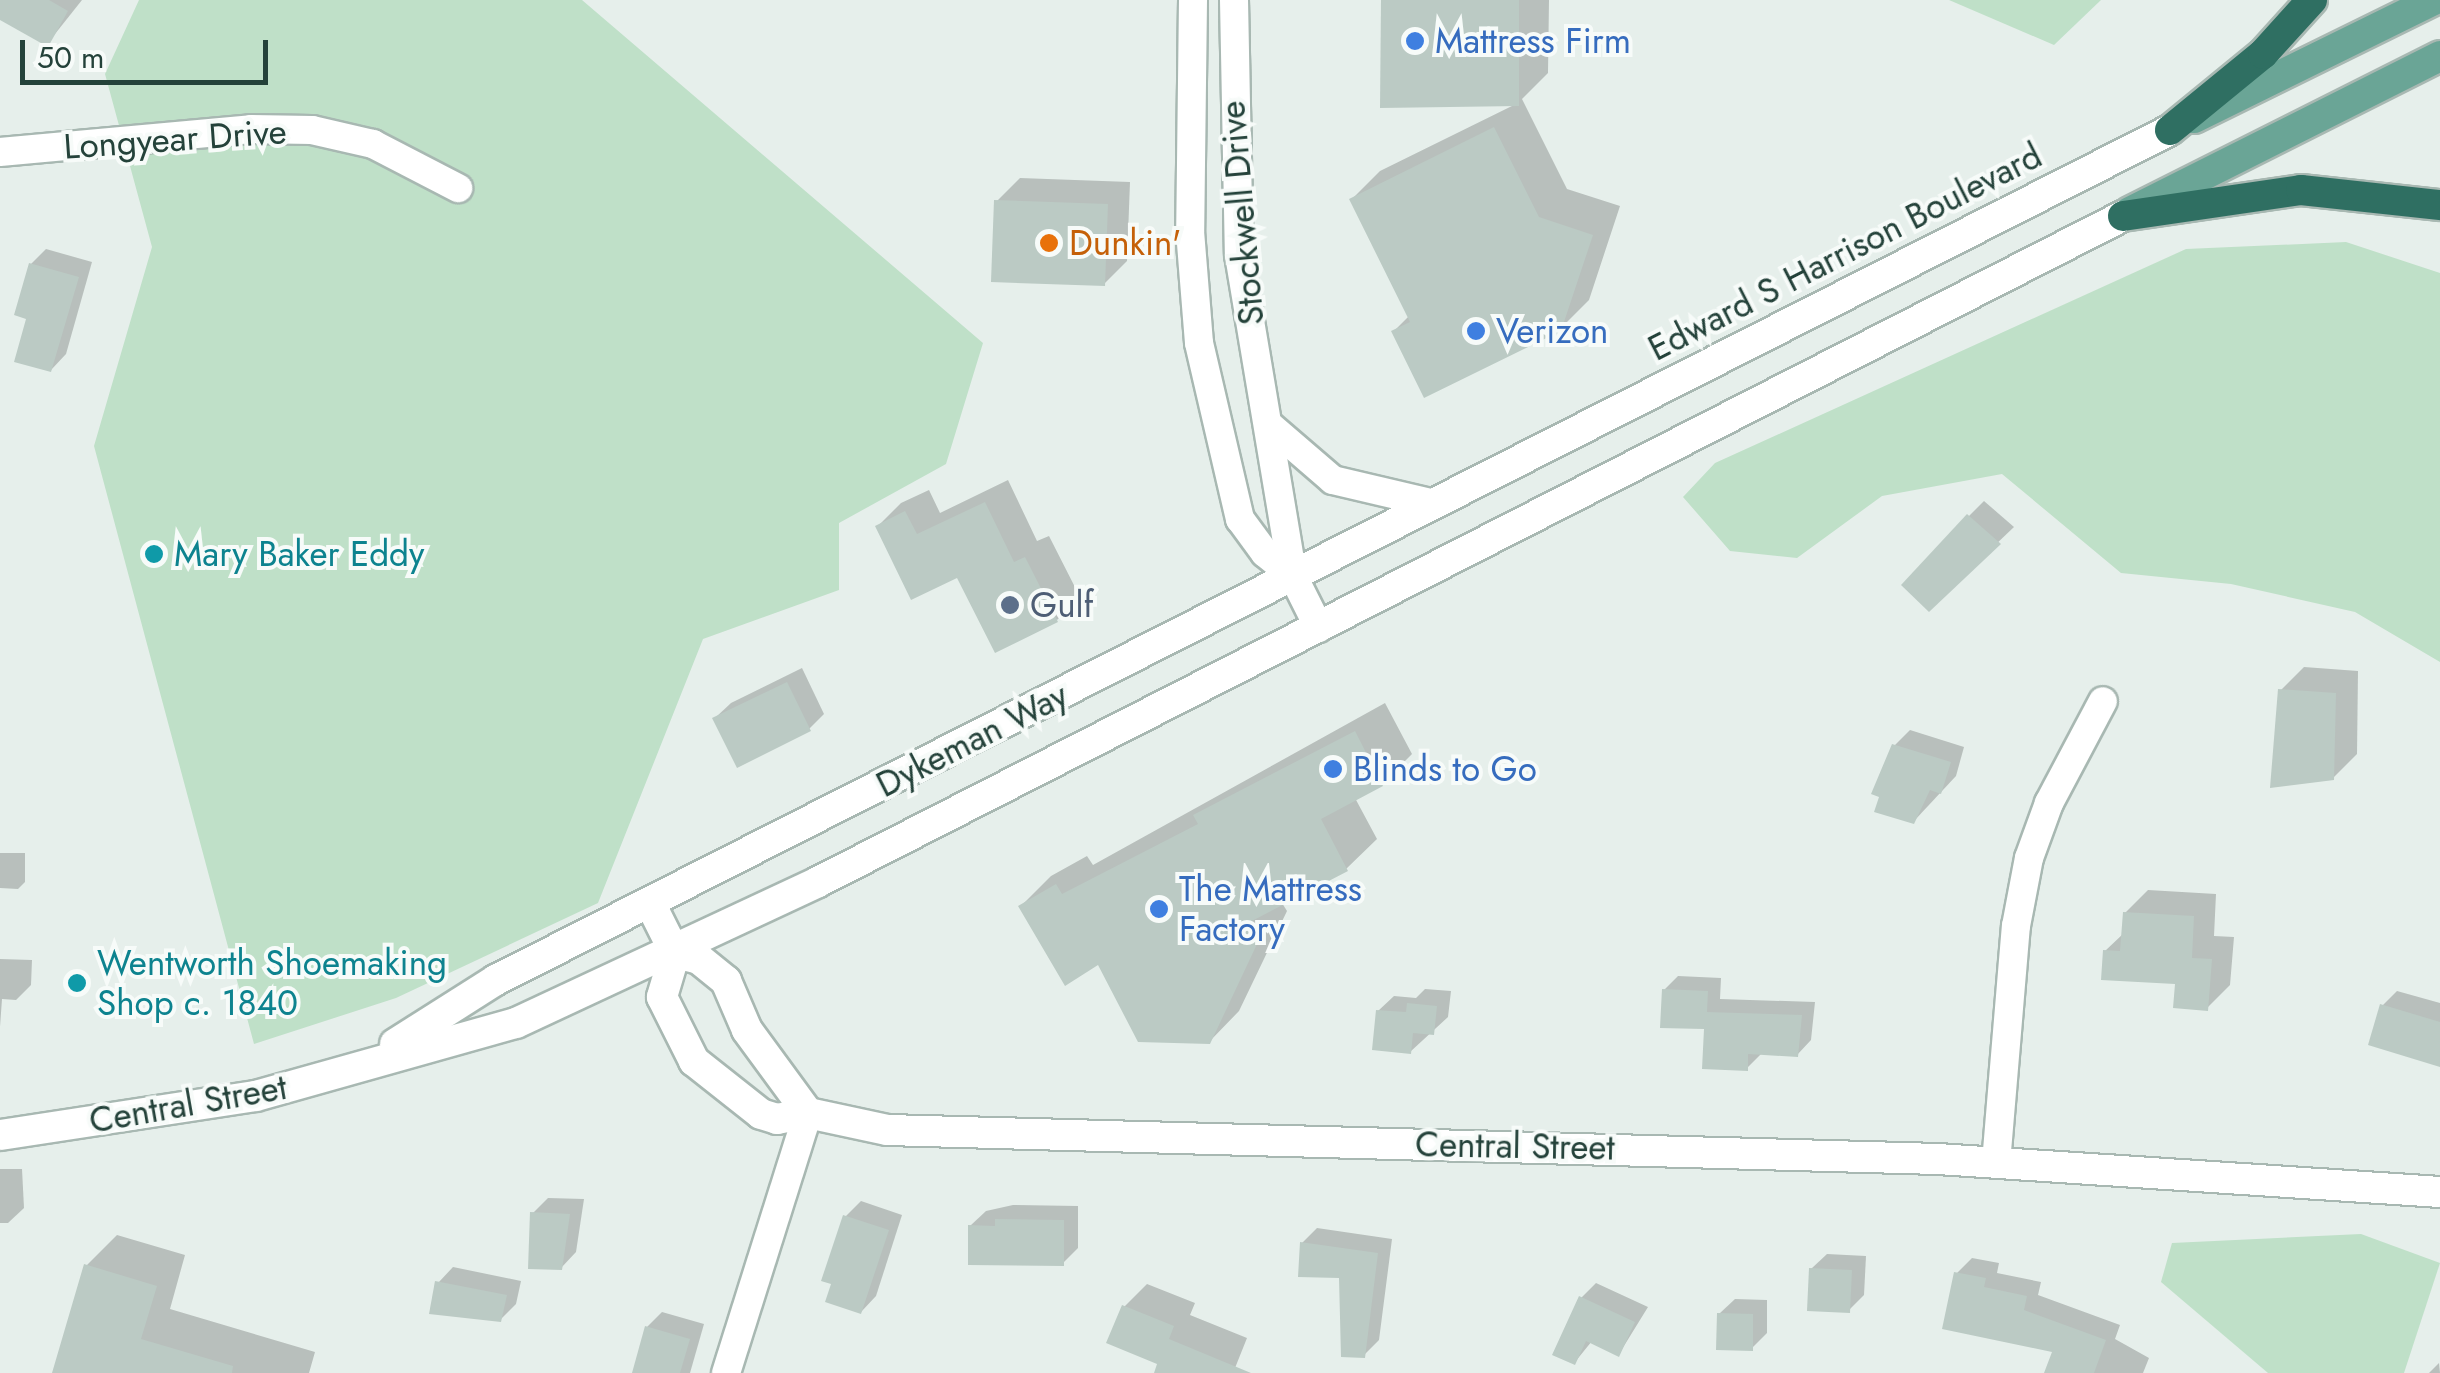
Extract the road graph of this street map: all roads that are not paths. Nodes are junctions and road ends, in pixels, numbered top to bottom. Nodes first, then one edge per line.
1 (1193, 0) edge
2 (1234, 0) edge
3 (2312, 0) edge
4 (2434, 0) edge
5 (2440, 56) edge
6 (2170, 130) junction
7 (0, 152) edge
8 (458, 188) dead end
9 (2440, 205) edge
10 (2123, 216) junction
11 (1269, 425) junction
12 (1431, 503) junction
13 (1293, 576) junction
14 (1319, 628) junction
15 (2103, 701) dead end
16 (651, 905) junction
17 (675, 953) junction
18 (372, 1060) junction
19 (808, 1113) junction
20 (0, 1134) edge
21 (1996, 1162) junction
22 (2440, 1192) edge
23 (726, 1373) edge

1 - 13 street, Stockwell Drive
2 - 11 street, Stockwell Drive
3 - 6 highway
4 - 6 main road, Edward S Harrison Boulevard
5 - 10 main road
6 - 12 main road, Edward S Harrison Boulevard
7 - 8 street, Longyear Drive
9 - 10 highway
10 - 14 main road
11 - 12 street
11 - 13 street, Stockwell Drive
12 - 13 main road, Edward S Harrison Boulevard
13 - 14 street, Stockwell Drive
13 - 16 main road, Dykeman Way
14 - 17 main road, Dykeman Way
15 - 21 street
16 - 17 main road
16 - 18 main road, Central Street
17 - 18 main road, Central Street
17 - 19 main road
17 - 19 main road, Central Street
18 - 20 main road, Central Street
19 - 21 main road, Central Street
19 - 23 street
21 - 22 main road, Central Street

